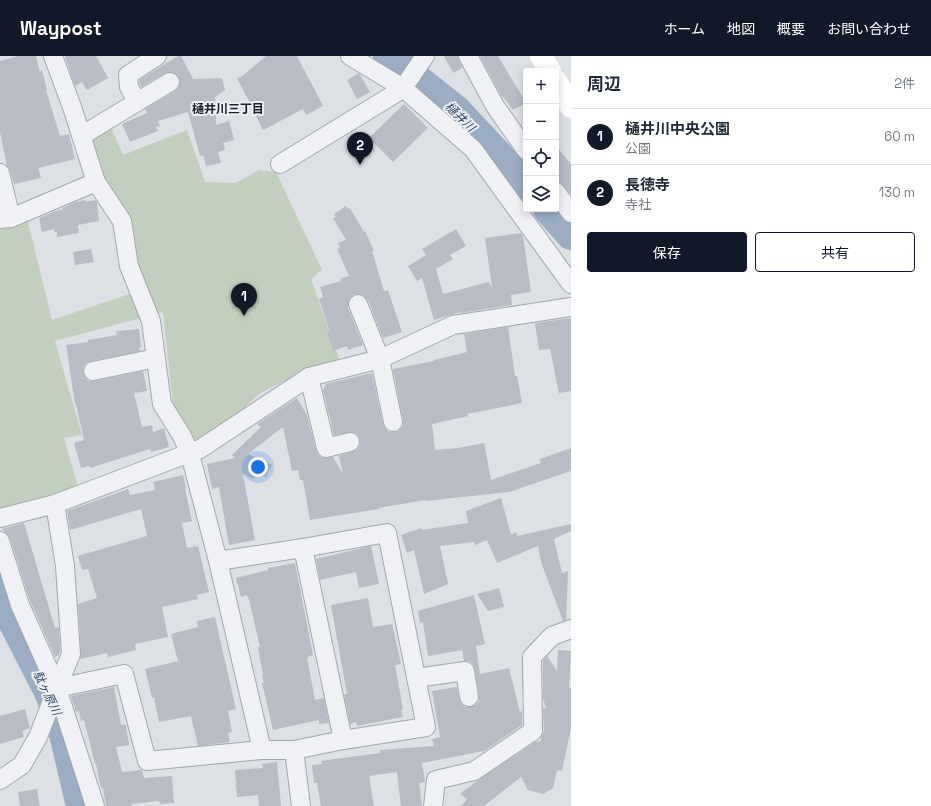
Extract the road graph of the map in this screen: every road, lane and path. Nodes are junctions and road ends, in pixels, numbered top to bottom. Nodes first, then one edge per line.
1 (53, 56) edge
2 (158, 56) edge
3 (350, 56) edge
4 (468, 56) edge
5 (541, 56) edge
6 (424, 57) edge
7 (548, 68) edge
8 (170, 82) dead end
9 (559, 86) edge
10 (403, 88) junction
11 (137, 102) junction
12 (571, 106) edge
13 (81, 136) junction
14 (523, 146) edge
15 (280, 164) dead end
16 (0, 173) edge
17 (96, 182) junction
18 (559, 196) edge
19 (571, 213) edge
20 (6, 219) edge
21 (571, 284) edge
22 (358, 304) dead end
23 (571, 307) edge
24 (156, 358) junction
25 (380, 359) junction
26 (93, 371) dead end
27 (309, 377) junction
28 (393, 422) dead end
29 (350, 442) dead end
30 (190, 454) junction
31 (55, 504) junction
32 (0, 518) edge
33 (0, 541) edge
34 (303, 548) junction
35 (218, 562) junction
36 (571, 629) edge
37 (416, 678) junction
38 (56, 692) junction
39 (470, 697) dead end
40 (343, 740) junction
41 (262, 750) junction
42 (294, 750) junction
43 (0, 780) edge
44 (95, 806) edge
45 (301, 806) edge
46 (433, 806) edge

1 - 13 street
2 - 11 street
3 - 10 street
4 - 14 street
5 - 7 main road
6 - 10 street
8 - 11 street
9 - 12 main road
10 - 15 street
10 - 21 street
11 - 13 street
13 - 17 street
16 - 20 street
17 - 20 street
17 - 24 street
18 - 19 street
22 - 25 street
23 - 25 street
24 - 26 street
24 - 30 street
25 - 27 street
25 - 28 street
27 - 29 street
27 - 30 street
30 - 31 street
30 - 35 street
31 - 32 street
31 - 38 street
33 - 38 street
34 - 35 street
34 - 37 street
34 - 40 street
35 - 41 street
36 - 46 street
37 - 39 street
37 - 40 street
38 - 41 street
38 - 43 street
38 - 44 street
40 - 42 street
41 - 42 street
42 - 45 street

